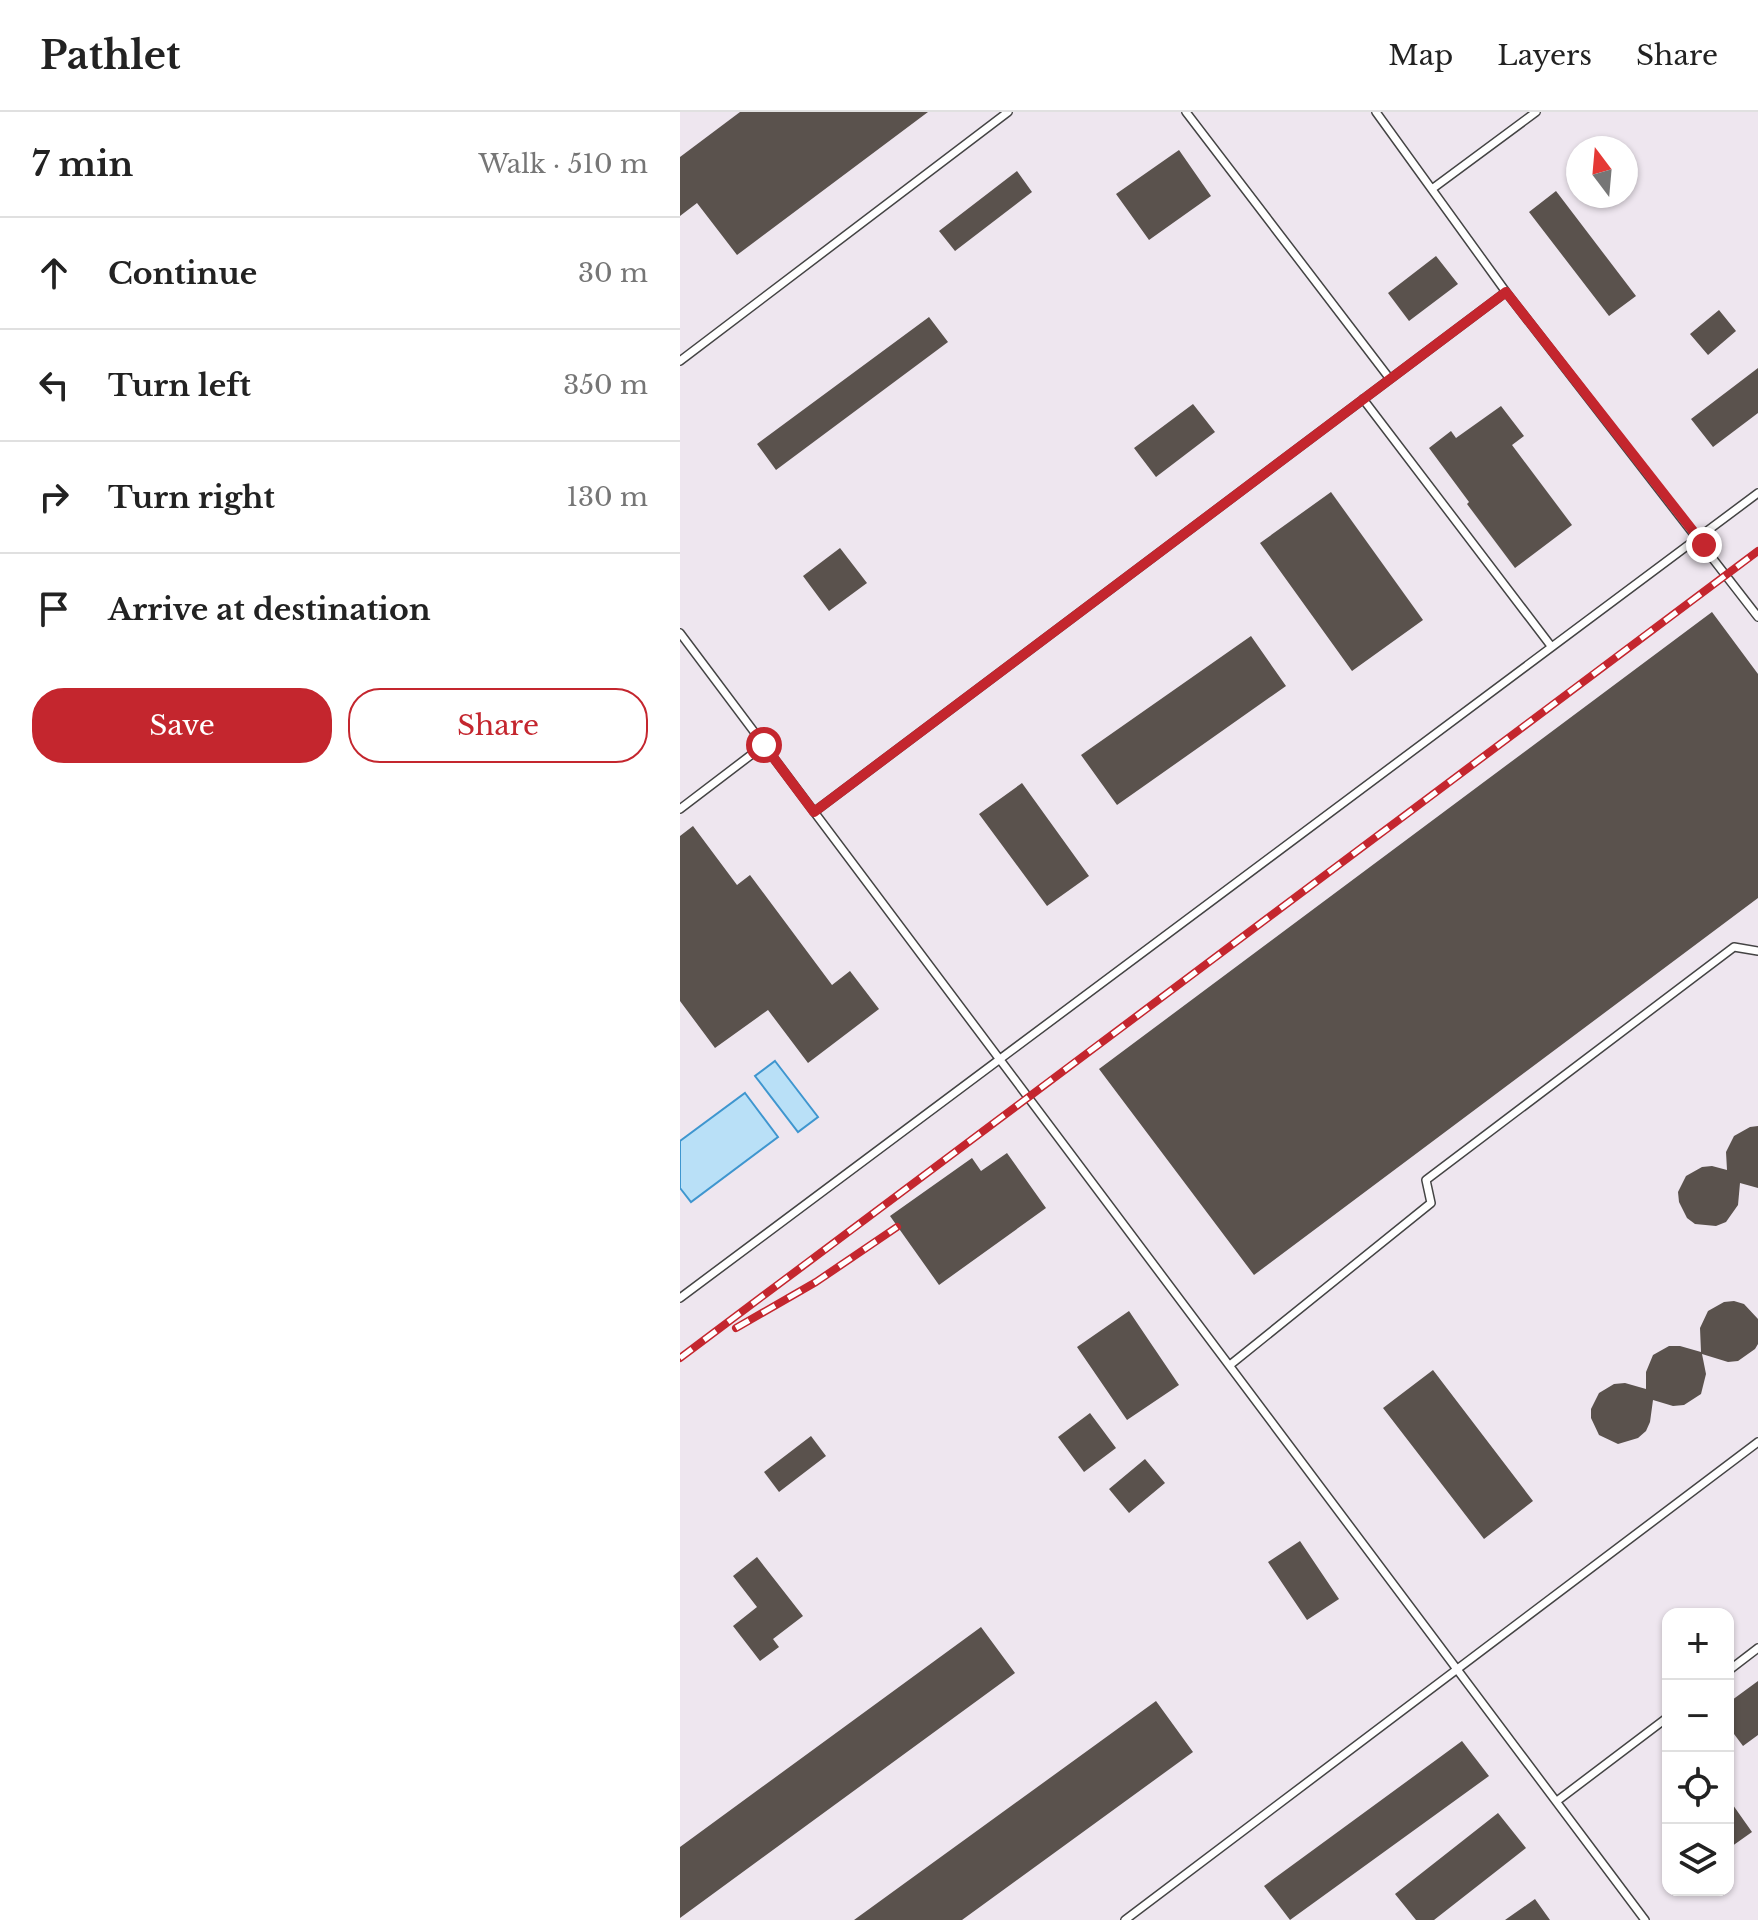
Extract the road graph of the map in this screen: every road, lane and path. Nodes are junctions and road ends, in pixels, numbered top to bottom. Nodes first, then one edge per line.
1 (1008, 112) edge
2 (1186, 112) edge
3 (1376, 112) edge
4 (1536, 112) edge
5 (1432, 189) junction
6 (1506, 292) junction
7 (680, 361) edge
8 (1390, 379) junction
9 (1363, 399) junction
10 (1758, 493) edge
11 (1698, 537) junction
12 (1758, 617) edge
13 (680, 633) edge
14 (1551, 646) junction
15 (764, 745) junction
16 (680, 809) edge
17 (814, 812) junction
18 (1758, 951) edge
19 (999, 1058) junction
20 (680, 1298) edge
21 (1230, 1365) junction
22 (1758, 1442) edge
23 (1758, 1648) edge
24 (1734, 1666) edge
25 (1458, 1668) junction
26 (1662, 1722) edge
27 (1557, 1801) junction
28 (1125, 1920) edge
29 (1645, 1920) edge

1 - 7 lane
2 - 8 lane
3 - 5 lane
4 - 5 lane
5 - 6 lane
6 - 8 lane
6 - 11 lane
8 - 9 lane
9 - 14 lane
9 - 17 lane
10 - 11 lane
11 - 12 lane
11 - 14 lane
13 - 15 lane
14 - 19 lane
15 - 16 lane
15 - 17 lane
17 - 19 lane
18 - 21 lane
19 - 20 lane
19 - 21 lane
21 - 25 lane
22 - 25 lane
23 - 24 lane
25 - 27 lane
25 - 28 lane
26 - 27 lane
27 - 29 lane

